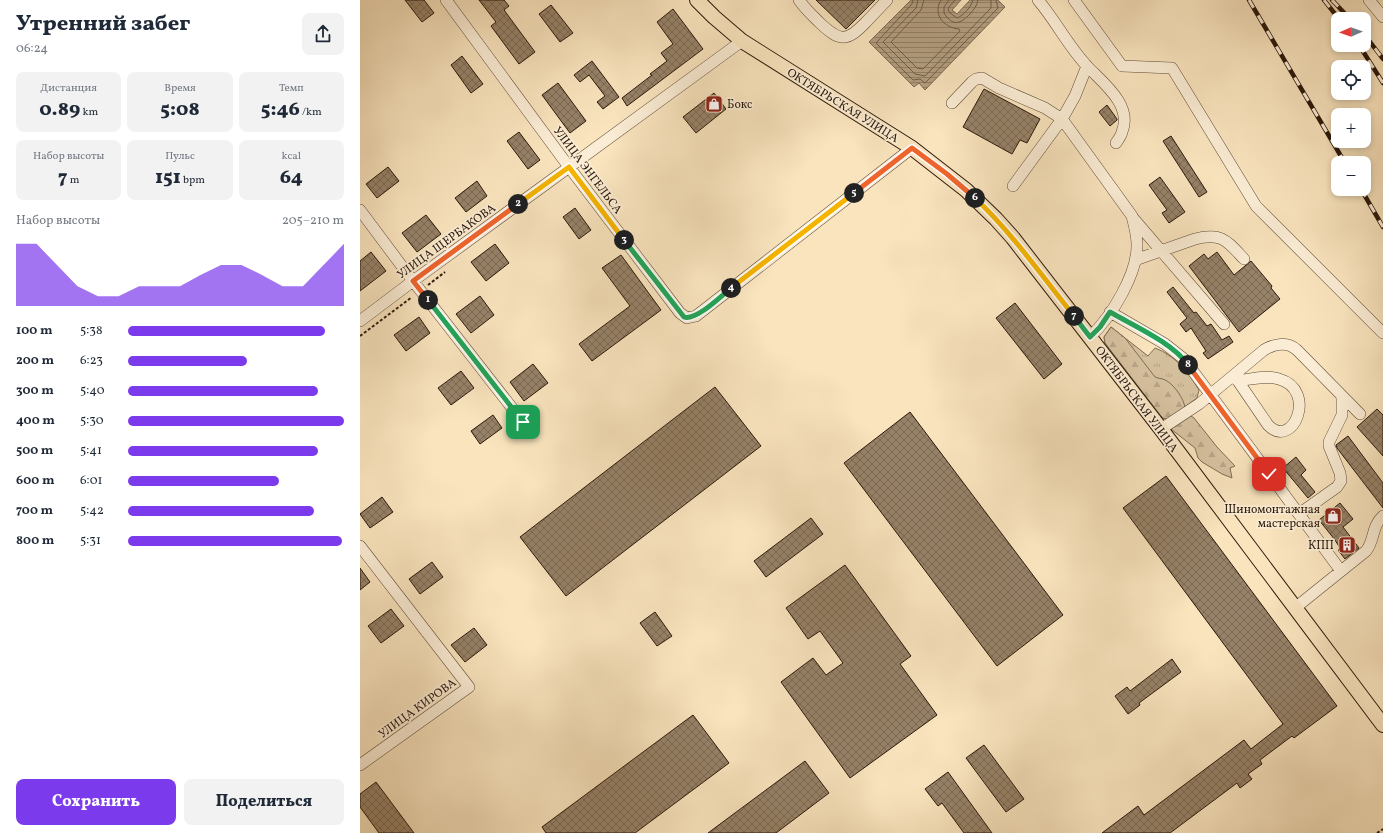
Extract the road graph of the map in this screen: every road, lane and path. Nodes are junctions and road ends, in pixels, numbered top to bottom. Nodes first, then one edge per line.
1 (446, 0) edge
2 (697, 0) edge
3 (799, 0) edge
4 (888, 0) edge
5 (1038, 0) edge
6 (1074, 0) edge
7 (1369, 0) edge
8 (1383, 17) edge
9 (742, 41) junction
10 (1087, 66) junction
11 (952, 103) dead end
12 (1062, 119) junction
13 (1116, 143) dead end
14 (912, 148) junction
15 (569, 167) junction
16 (1013, 186) dead end
17 (360, 210) edge
18 (1132, 216) junction
19 (1162, 251) junction
20 (1244, 259) dead end
21 (1135, 260) junction
22 (413, 281) junction
23 (1110, 312) junction
24 (360, 322) edge
25 (1224, 324) dead end
26 (1383, 333) edge
27 (1090, 337) junction
28 (1236, 378) junction
29 (1210, 395) junction
30 (1342, 396) junction
31 (1360, 414) dead end
32 (523, 422) dead end
33 (1161, 429) junction
34 (1299, 514) junction
35 (1383, 516) edge
36 (360, 546) edge
37 (1341, 571) junction
38 (1294, 608) junction
39 (1383, 725) edge
40 (360, 766) edge
41 (1383, 829) edge
42 (1377, 833) edge

1 - 15 street, УЛИЦА ЭНГЕЛЬСА
2 - 9 main road, ОКТЯБРЬСКАЯ УЛИЦА
3 - 4 street
5 - 10 street
6 - 26 street
7 - 8 street
9 - 14 main road, ОКТЯБРЬСКАЯ УЛИЦА
9 - 15 street, УЛИЦА ЩЕРБАКОВА
10 - 12 street
10 - 13 street
11 - 12 street
12 - 16 street
12 - 18 street
14 - 15 street, УЛИЦА ЭНГЕЛЬСА
14 - 27 main road, ОКТЯБРЬСКАЯ УЛИЦА
15 - 22 street, УЛИЦА ЩЕРБАКОВА
17 - 22 street
18 - 19 street
18 - 21 street
19 - 20 street
19 - 21 street
19 - 25 street
21 - 23 street
22 - 24 street, УЛИЦА ЩЕРБАКОВА
22 - 32 street
23 - 27 street
23 - 29 street
27 - 33 main road, ОКТЯБРЬСКАЯ УЛИЦА
28 - 28 street
28 - 29 street
28 - 30 street
29 - 33 street
29 - 34 street
30 - 31 street
30 - 34 street
33 - 38 main road, ОКТЯБРЬСКАЯ УЛИЦА
34 - 37 street
35 - 37 street
36 - 40 street, УЛИЦА КИРОВА
37 - 38 street
38 - 39 main road, ОКТЯБРЬСКАЯ УЛИЦА
41 - 42 path

